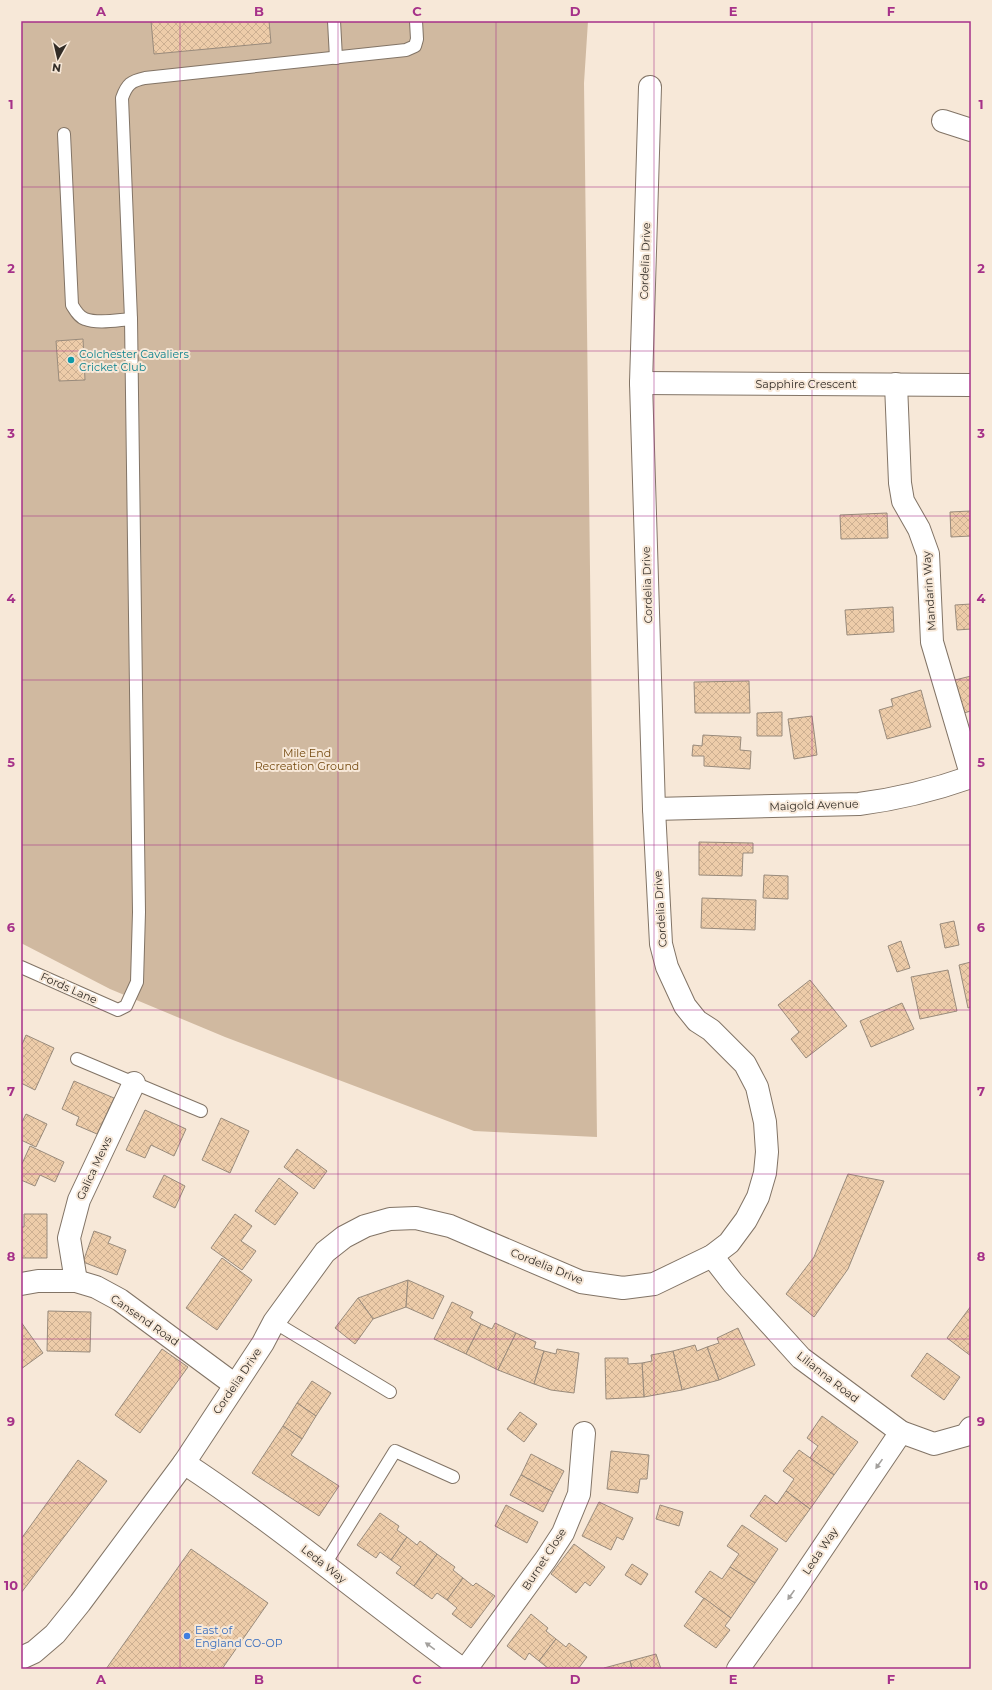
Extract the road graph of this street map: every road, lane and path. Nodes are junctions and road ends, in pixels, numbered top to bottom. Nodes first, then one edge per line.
1 (334, 21) edge
2 (416, 21) edge
3 (336, 58) junction
4 (650, 87) dead end
5 (944, 121) dead end
6 (971, 130) edge
7 (64, 134) dead end
8 (131, 319) junction
9 (641, 383) junction
10 (896, 384) junction
11 (971, 385) edge
12 (971, 776) edge
13 (654, 809) junction
14 (21, 967) edge
15 (77, 1059) dead end
16 (134, 1083) junction
17 (201, 1111) dead end
18 (712, 1256) junction
19 (76, 1281) junction
20 (21, 1284) edge
21 (274, 1322) junction
22 (235, 1385) junction
23 (390, 1392) dead end
24 (971, 1428) edge
25 (901, 1432) junction
26 (584, 1433) dead end
27 (184, 1462) junction
28 (453, 1477) dead end
29 (325, 1564) junction
30 (21, 1658) edge
31 (462, 1669) edge
32 (466, 1669) edge
33 (738, 1669) edge

1 - 3 lane
2 - 3 lane
3 - 8 lane
4 - 9 street, Cordelia Drive
5 - 6 street
7 - 8 lane
8 - 14 lane, Fords Lane
9 - 10 street, Sapphire Crescent
9 - 13 street, Cordelia Drive
10 - 11 street, Sapphire Crescent
10 - 12 street, Mandarin Way
12 - 13 street, Maigold Avenue
13 - 18 street, Cordelia Drive
15 - 16 lane
16 - 17 lane
16 - 19 street, Galica Mews
18 - 21 street, Cordelia Drive
18 - 25 street, Lilianna Road
19 - 20 street, Cansend Road
19 - 22 street, Cansend Road
21 - 22 street, Cordelia Drive
21 - 23 lane
22 - 27 street, Cordelia Drive
24 - 25 street, Lilianna Road
25 -> 33 street, Leda Way
26 - 32 street, Burnet Close
27 - 29 street, Leda Way
27 - 30 street, Cordelia Drive
28 - 29 lane
31 -> 29 street, Leda Way

